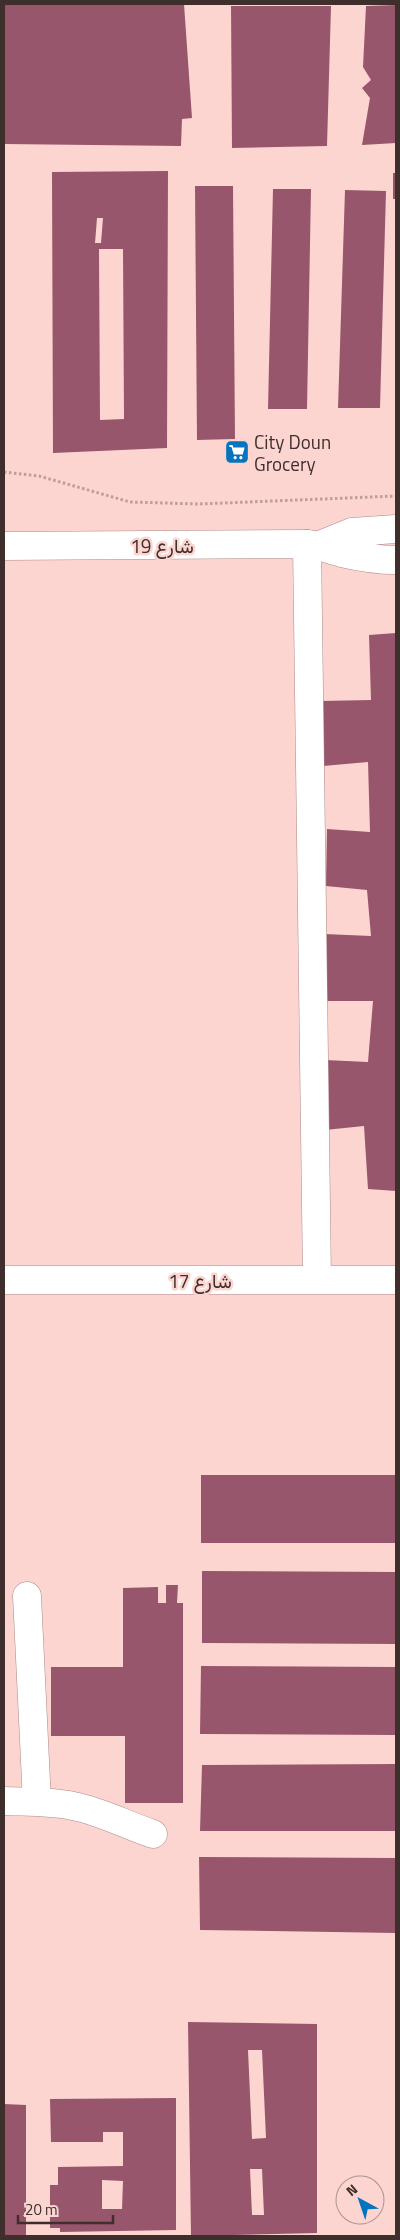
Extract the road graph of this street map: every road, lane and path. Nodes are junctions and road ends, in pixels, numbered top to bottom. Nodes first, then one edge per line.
1 (4, 472) edge
2 (396, 496) edge
3 (396, 530) edge
4 (314, 545) junction
5 (4, 546) edge
6 (396, 560) edge
7 (4, 1280) edge
8 (317, 1280) junction
9 (396, 1280) edge
10 (27, 1596) dead end
11 (4, 1801) edge
12 (37, 1802) junction
13 (153, 1834) dead end

1 - 2 path
3 - 4 street, شارع 19
4 - 5 street, شارع 19
4 - 6 street, شارع 19
4 - 8 street
7 - 8 street, شارع 17
8 - 9 street, شارع 17
10 - 12 street
11 - 12 street
12 - 13 street

